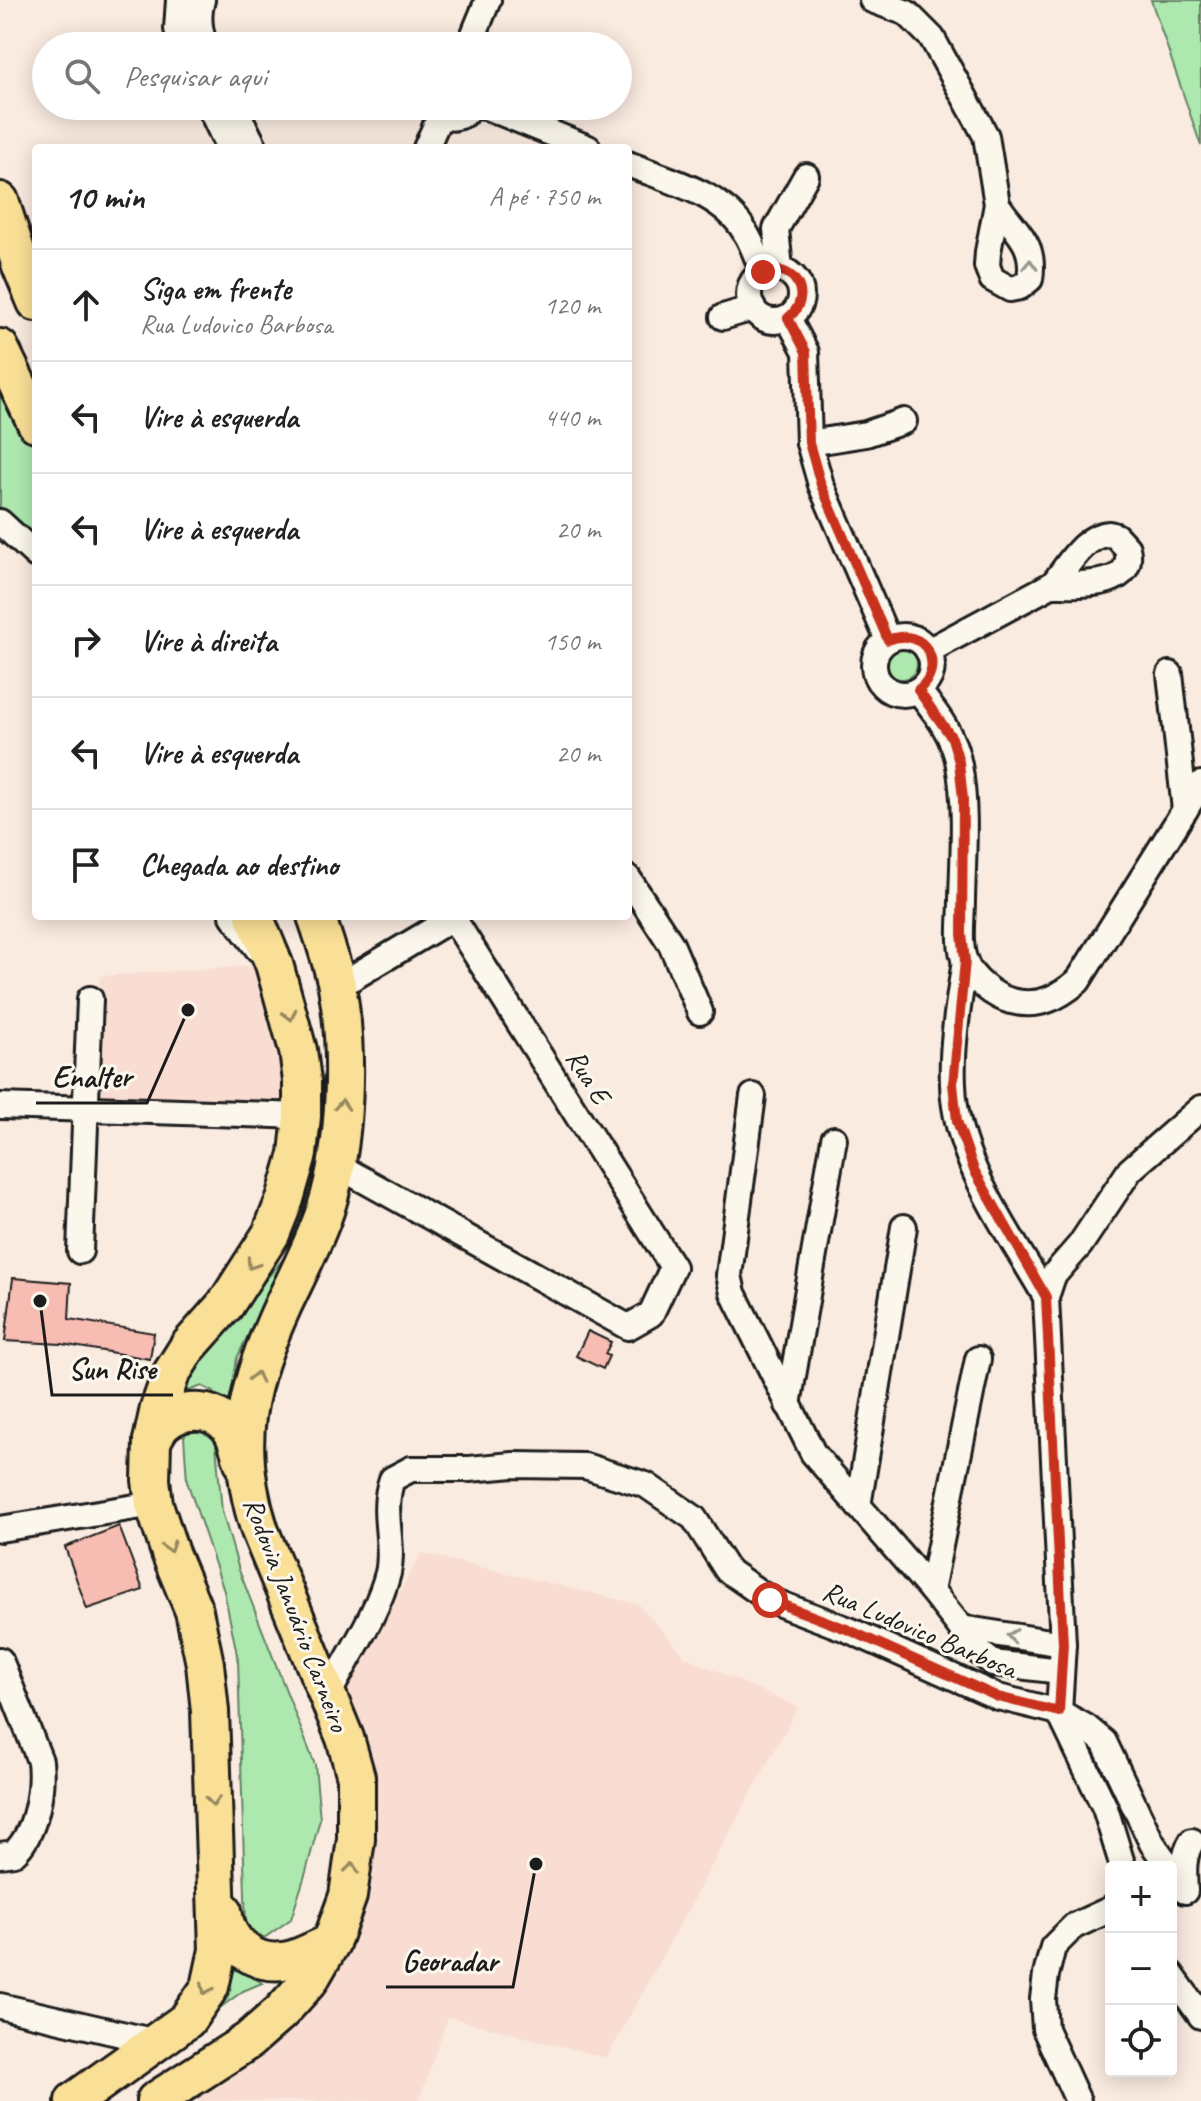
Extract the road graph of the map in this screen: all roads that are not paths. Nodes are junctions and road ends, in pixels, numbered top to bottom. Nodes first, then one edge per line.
1 (179, 0) edge
2 (202, 0) edge
3 (488, 0) edge
4 (872, 0) edge
5 (178, 32) edge
6 (200, 32) edge
7 (475, 32) edge
8 (216, 120) edge
9 (241, 120) edge
10 (433, 120) edge
11 (519, 120) edge
12 (227, 144) edge
13 (253, 144) edge
14 (427, 144) edge
15 (578, 144) edge
16 (632, 166) edge
17 (806, 176) dead end
18 (0, 201) edge
19 (997, 204) dead end
20 (771, 271) junction
21 (32, 292) edge
22 (753, 308) junction
23 (723, 317) dead end
24 (788, 318) junction
25 (0, 348) edge
26 (32, 415) edge
27 (904, 421) dead end
28 (809, 443) junction
29 (0, 522) edge
30 (32, 551) edge
31 (1053, 584) dead end
32 (888, 640) junction
33 (928, 651) junction
34 (1170, 674) dead end
35 (918, 690) junction
36 (1195, 795) edge
37 (632, 884) edge
38 (236, 920) edge
39 (256, 920) edge
40 (317, 920) edge
41 (449, 920) edge
42 (456, 920) edge
43 (965, 961) junction
44 (274, 964) junction
45 (337, 987) junction
46 (90, 999) dead end
47 (700, 1012) dead end
48 (753, 1096) dead end
49 (0, 1106) edge
50 (1201, 1108) edge
51 (84, 1109) junction
52 (302, 1116) junction
53 (834, 1139) dead end
54 (335, 1164) junction
55 (904, 1227) dead end
56 (80, 1251) dead end
57 (1046, 1297) junction
58 (978, 1359) dead end
59 (788, 1405) junction
60 (152, 1441) junction
61 (244, 1468) junction
62 (154, 1504) junction
63 (858, 1506) junction
64 (0, 1529) edge
65 (931, 1590) junction
66 (961, 1628) junction
67 (1063, 1644) junction
68 (0, 1660) edge
69 (1061, 1671) junction
70 (327, 1691) junction
71 (1059, 1712) junction
72 (1197, 1841) edge
73 (1152, 1843) junction
74 (0, 1855) edge
75 (1121, 1861) edge
76 (1164, 1861) edge
77 (1177, 1876) edge
78 (217, 1886) junction
79 (1193, 1892) edge
80 (1105, 1912) edge
81 (331, 1943) junction
82 (1177, 1982) edge
83 (0, 2006) edge
84 (1201, 2016) edge
85 (156, 2042) junction
86 (74, 2101) edge
87 (155, 2101) edge
88 (1078, 2101) edge

1 - 5 street
2 - 6 street
3 - 7 street
4 - 19 street
8 - 12 street
9 - 13 street
10 - 14 street
11 - 15 street
16 - 20 street
17 - 20 street
18 - 21 highway
20 - 22 street
20 - 24 street
22 - 23 street
22 - 24 street
24 - 28 street
25 - 26 highway
27 - 28 street
28 - 32 street
29 - 30 street
31 - 33 street
32 - 33 street
32 - 35 street
33 - 35 street
34 - 36 street
35 - 43 street
36 - 43 street
37 - 47 street
38 - 44 street
39 - 44 highway
40 - 45 highway, Rodovia Januário Carneiro
41 - 45 street
42 - 54 street, Rua E
43 - 57 street
44 -> 52 highway
54 -> 45 highway, Rodovia Januário Carneiro
46 - 51 street
48 - 59 street
49 - 51 street
50 - 57 street
51 - 52 street
51 - 56 street
52 -> 60 highway
53 - 59 street
61 -> 54 highway, Rodovia Januário Carneiro
55 - 63 street
57 - 67 street
58 - 65 street
59 - 63 street
60 - 61 highway
60 - 62 highway
61 - 70 highway, Rodovia Januário Carneiro
62 - 64 street
62 -> 78 highway
63 - 65 street
65 - 66 street
67 -> 66 street
66 - 69 street
67 - 69 street
68 - 74 street
69 - 71 street
70 - 71 street, Rua Ludovico Barbosa
81 -> 70 highway, Rodovia Januário Carneiro
71 - 73 street
71 - 75 street
72 - 73 street
72 - 79 street
73 - 76 street
77 - 79 street
78 - 81 highway
78 -> 85 highway
80 - 88 street
81 - 87 highway, Rodovia Januário Carneiro
82 - 84 street
83 - 85 street
85 - 86 highway

